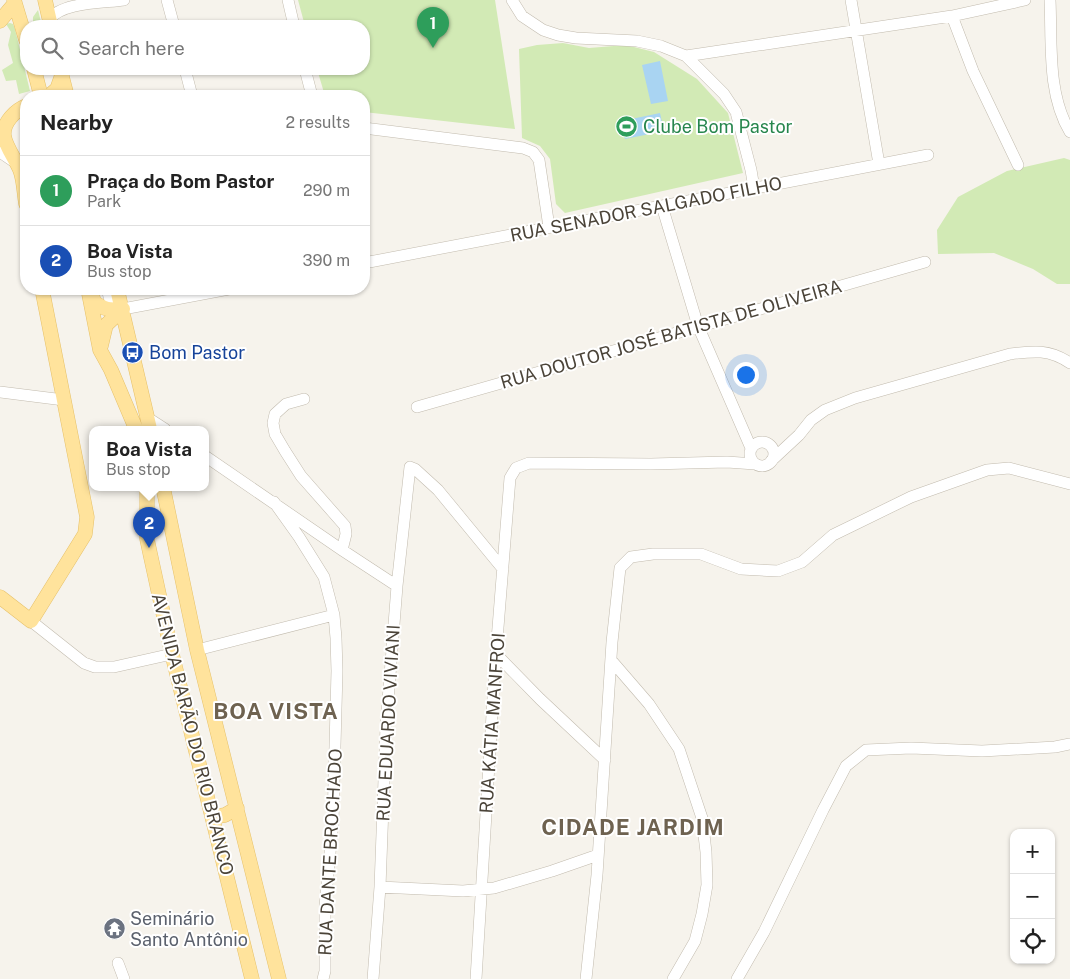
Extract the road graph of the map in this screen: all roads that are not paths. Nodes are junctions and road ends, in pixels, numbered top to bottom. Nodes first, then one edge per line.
1 (45, 0) edge
2 (124, 0) edge
3 (167, 0) edge
4 (288, 0) edge
5 (512, 0) edge
6 (851, 0) edge
7 (1025, 0) edge
8 (1050, 0) edge
9 (18, 1) edge
10 (952, 16) junction
11 (22, 20) edge
12 (49, 20) edge
13 (51, 20) edge
14 (172, 20) edge
15 (293, 20) edge
16 (0, 21) edge
17 (856, 31) junction
18 (686, 56) junction
19 (36, 75) edge
20 (60, 75) edge
21 (62, 75) edge
22 (187, 75) edge
23 (307, 75) edge
24 (39, 90) edge
25 (56, 90) edge
26 (66, 90) edge
27 (190, 90) edge
28 (310, 90) edge
29 (20, 109) edge
30 (370, 129) edge
31 (1070, 132) edge
32 (0, 152) edge
33 (928, 155) dead end
34 (16, 163) junction
35 (879, 164) junction
36 (1018, 165) dead end
37 (20, 170) edge
38 (754, 188) junction
39 (662, 206) junction
40 (550, 228) junction
41 (370, 262) edge
42 (925, 262) dead end
43 (43, 295) edge
44 (90, 295) edge
45 (91, 295) edge
46 (109, 295) edge
47 (119, 295) edge
48 (196, 295) edge
49 (123, 308) junction
50 (698, 326) junction
51 (100, 350) junction
52 (1070, 363) edge
53 (111, 370) junction
54 (0, 392) edge
55 (304, 399) dead end
56 (64, 400) junction
57 (417, 407) dead end
58 (149, 423) edge
59 (135, 426) edge
60 (792, 442) junction
61 (769, 446) junction
62 (752, 456) junction
63 (209, 459) edge
64 (771, 461) junction
65 (1070, 484) edge
66 (147, 491) edge
67 (164, 491) edge
68 (274, 502) junction
69 (175, 548) junction
70 (342, 550) junction
71 (150, 553) junction
72 (503, 568) junction
73 (397, 586) junction
74 (0, 597) edge
75 (334, 615) junction
76 (31, 621) junction
77 (197, 650) junction
78 (172, 654) junction
79 (496, 654) junction
80 (611, 660) junction
81 (1070, 744) edge
82 (605, 760) junction
83 (237, 808) junction
84 (213, 817) junction
85 (598, 855) junction
86 (380, 887) junction
87 (481, 889) junction
88 (118, 963) dead end
89 (124, 979) edge
90 (252, 979) edge
91 (279, 979) edge
92 (323, 979) edge
93 (373, 979) edge
94 (476, 979) edge
95 (586, 979) edge
96 (673, 979) edge
97 (737, 979) edge

1 - 12 main road
2 - 13 street
3 - 14 street
4 - 15 street
5 - 18 street
6 - 17 street
7 - 10 street
8 - 31 street
9 - 11 main road
9 - 16 main road
10 - 17 street
10 - 36 street
17 - 18 street
17 - 35 street
18 - 38 street
19 - 24 main road
20 - 25 main road
21 - 26 main road
22 - 27 street
23 - 28 street
29 - 34 main road
30 - 40 street
32 - 34 street
33 - 35 street, RUA SENADOR SALGADO FILHO
34 - 37 main road
35 - 38 street, RUA SENADOR SALGADO FILHO
38 - 39 street, RUA SENADOR SALGADO FILHO
39 - 40 street, RUA SENADOR SALGADO FILHO
39 - 50 street
40 - 41 street, RUA SENADOR SALGADO FILHO
42 - 50 street, RUA DOUTOR JOSÉ BATISTA DE OLIVEIRA
43 - 56 main road
44 - 51 main road
45 - 49 main road
46 - 49 street
47 - 49 main road
48 - 49 street
49 - 51 main road
49 - 58 main road
50 - 57 street, RUA DOUTOR JOSÉ BATISTA DE OLIVEIRA
50 - 62 street
51 - 53 main road
52 - 60 street
53 - 58 main road
53 - 59 main road
54 - 56 street
55 - 70 street
56 - 76 main road
60 - 61 street
60 - 64 street
61 - 62 street
61 - 64 street
62 - 64 street
62 - 72 street, RUA KÁTIA MANFROI
63 - 68 street
65 - 80 street
66 - 71 main road, AVENIDA BARÃO DO RIO BRANCO
67 - 69 main road, AVENIDA BARÃO DO RIO BRANCO
68 - 70 street
68 - 75 street, RUA DANTE BROCHADO
69 - 71 main road
69 - 77 main road, AVENIDA BARÃO DO RIO BRANCO
70 - 73 street
71 - 78 main road, AVENIDA BARÃO DO RIO BRANCO
72 - 73 street, RUA EDUARDO VIVIANI
72 - 79 street, RUA KÁTIA MANFROI
73 - 86 street, RUA EDUARDO VIVIANI
74 - 76 main road
75 - 77 street
75 - 92 street, RUA DANTE BROCHADO
76 - 78 street
77 - 83 main road, AVENIDA BARÃO DO RIO BRANCO
78 - 84 main road, AVENIDA BARÃO DO RIO BRANCO
79 - 82 street
79 - 87 street, RUA KÁTIA MANFROI
80 - 82 street
80 - 96 street
81 - 97 street
82 - 85 street
83 - 84 main road
83 - 91 main road, AVENIDA BARÃO DO RIO BRANCO
84 - 90 main road, AVENIDA BARÃO DO RIO BRANCO
85 - 87 street
85 - 95 street
86 - 87 street
86 - 93 street, RUA EDUARDO VIVIANI
87 - 94 street, RUA KÁTIA MANFROI
88 - 89 street

